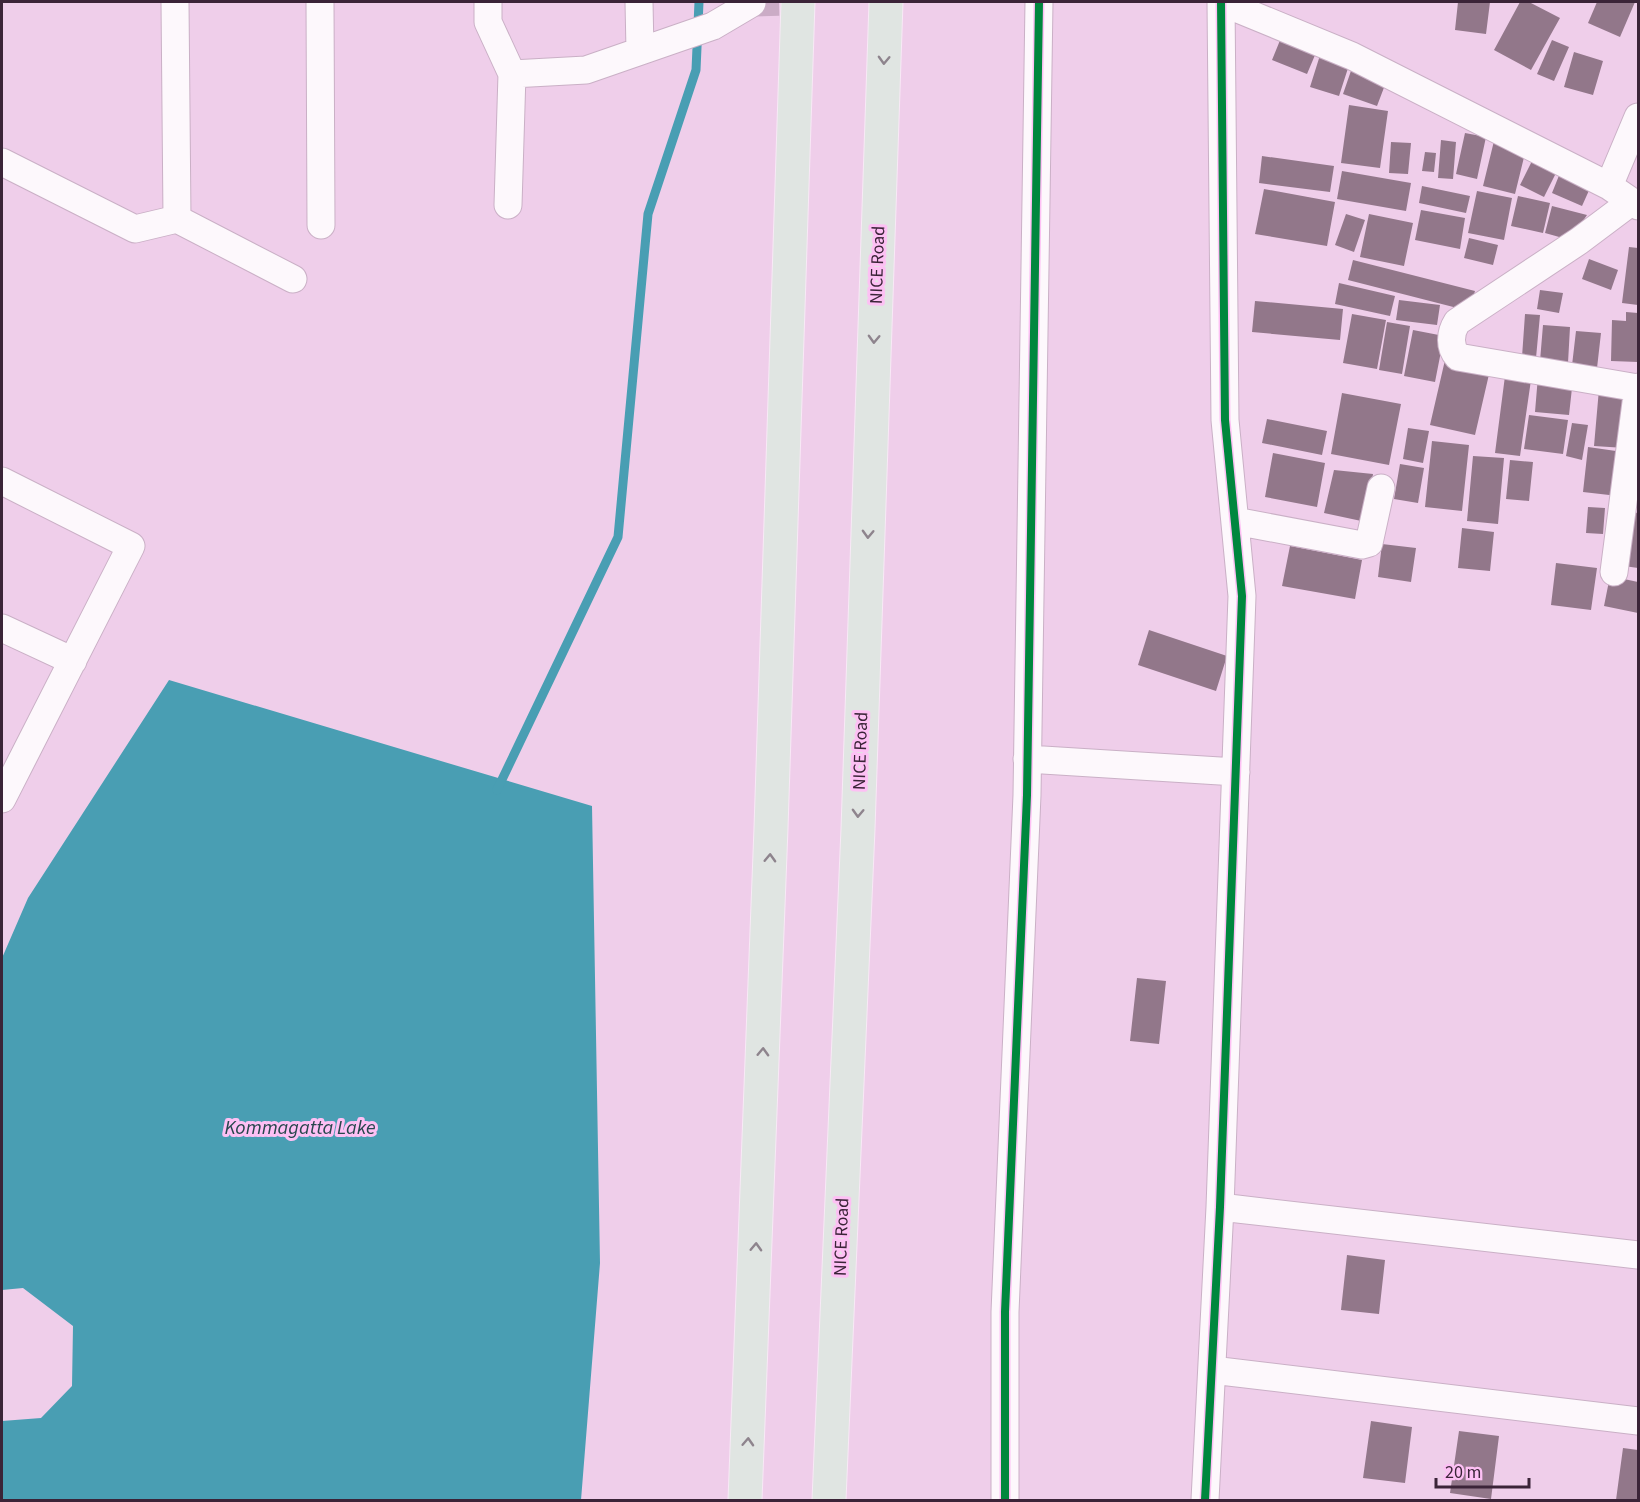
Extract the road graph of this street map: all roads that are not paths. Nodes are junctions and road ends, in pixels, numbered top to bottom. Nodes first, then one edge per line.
1 (175, 2) edge
2 (320, 2) edge
3 (488, 2) edge
4 (639, 2) edge
5 (798, 2) edge
6 (886, 2) edge
7 (1039, 2) edge
8 (1221, 2) edge
9 (752, 3) edge
10 (640, 51) junction
11 (512, 74) junction
12 (1638, 117) edge
13 (2, 162) edge
14 (1609, 186) junction
15 (1635, 204) edge
16 (508, 205) dead end
17 (177, 219) junction
18 (321, 225) dead end
19 (293, 279) dead end
20 (1638, 387) edge
21 (2, 481) edge
22 (1381, 488) dead end
23 (1235, 521) junction
24 (1614, 572) dead end
25 (2, 628) edge
26 (73, 661) junction
27 (1027, 759) junction
28 (9, 767) edge
29 (1236, 772) junction
30 (2, 798) edge
31 (1220, 1208) junction
32 (1638, 1255) edge
33 (1212, 1370) junction
34 (1638, 1420) edge
35 (745, 1500) edge
36 (830, 1500) edge
37 (1005, 1500) edge
38 (1206, 1500) edge

1 - 17 street
2 - 18 street
3 - 11 street
4 - 10 street
35 -> 5 highway
6 -> 36 highway, NICE Road
7 - 27 street
8 - 14 street
8 - 23 street
9 - 10 street
10 - 11 street
11 - 16 street
12 - 14 street
13 - 17 street
14 - 15 street
15 - 20 street
17 - 19 street
20 - 24 street
21 - 26 street
22 - 23 street
23 - 29 street
25 - 26 street
26 - 28 street
27 - 29 street
27 - 37 street
28 - 30 street
29 - 31 street
31 - 32 street
31 - 33 street
33 - 34 street
33 - 38 street

